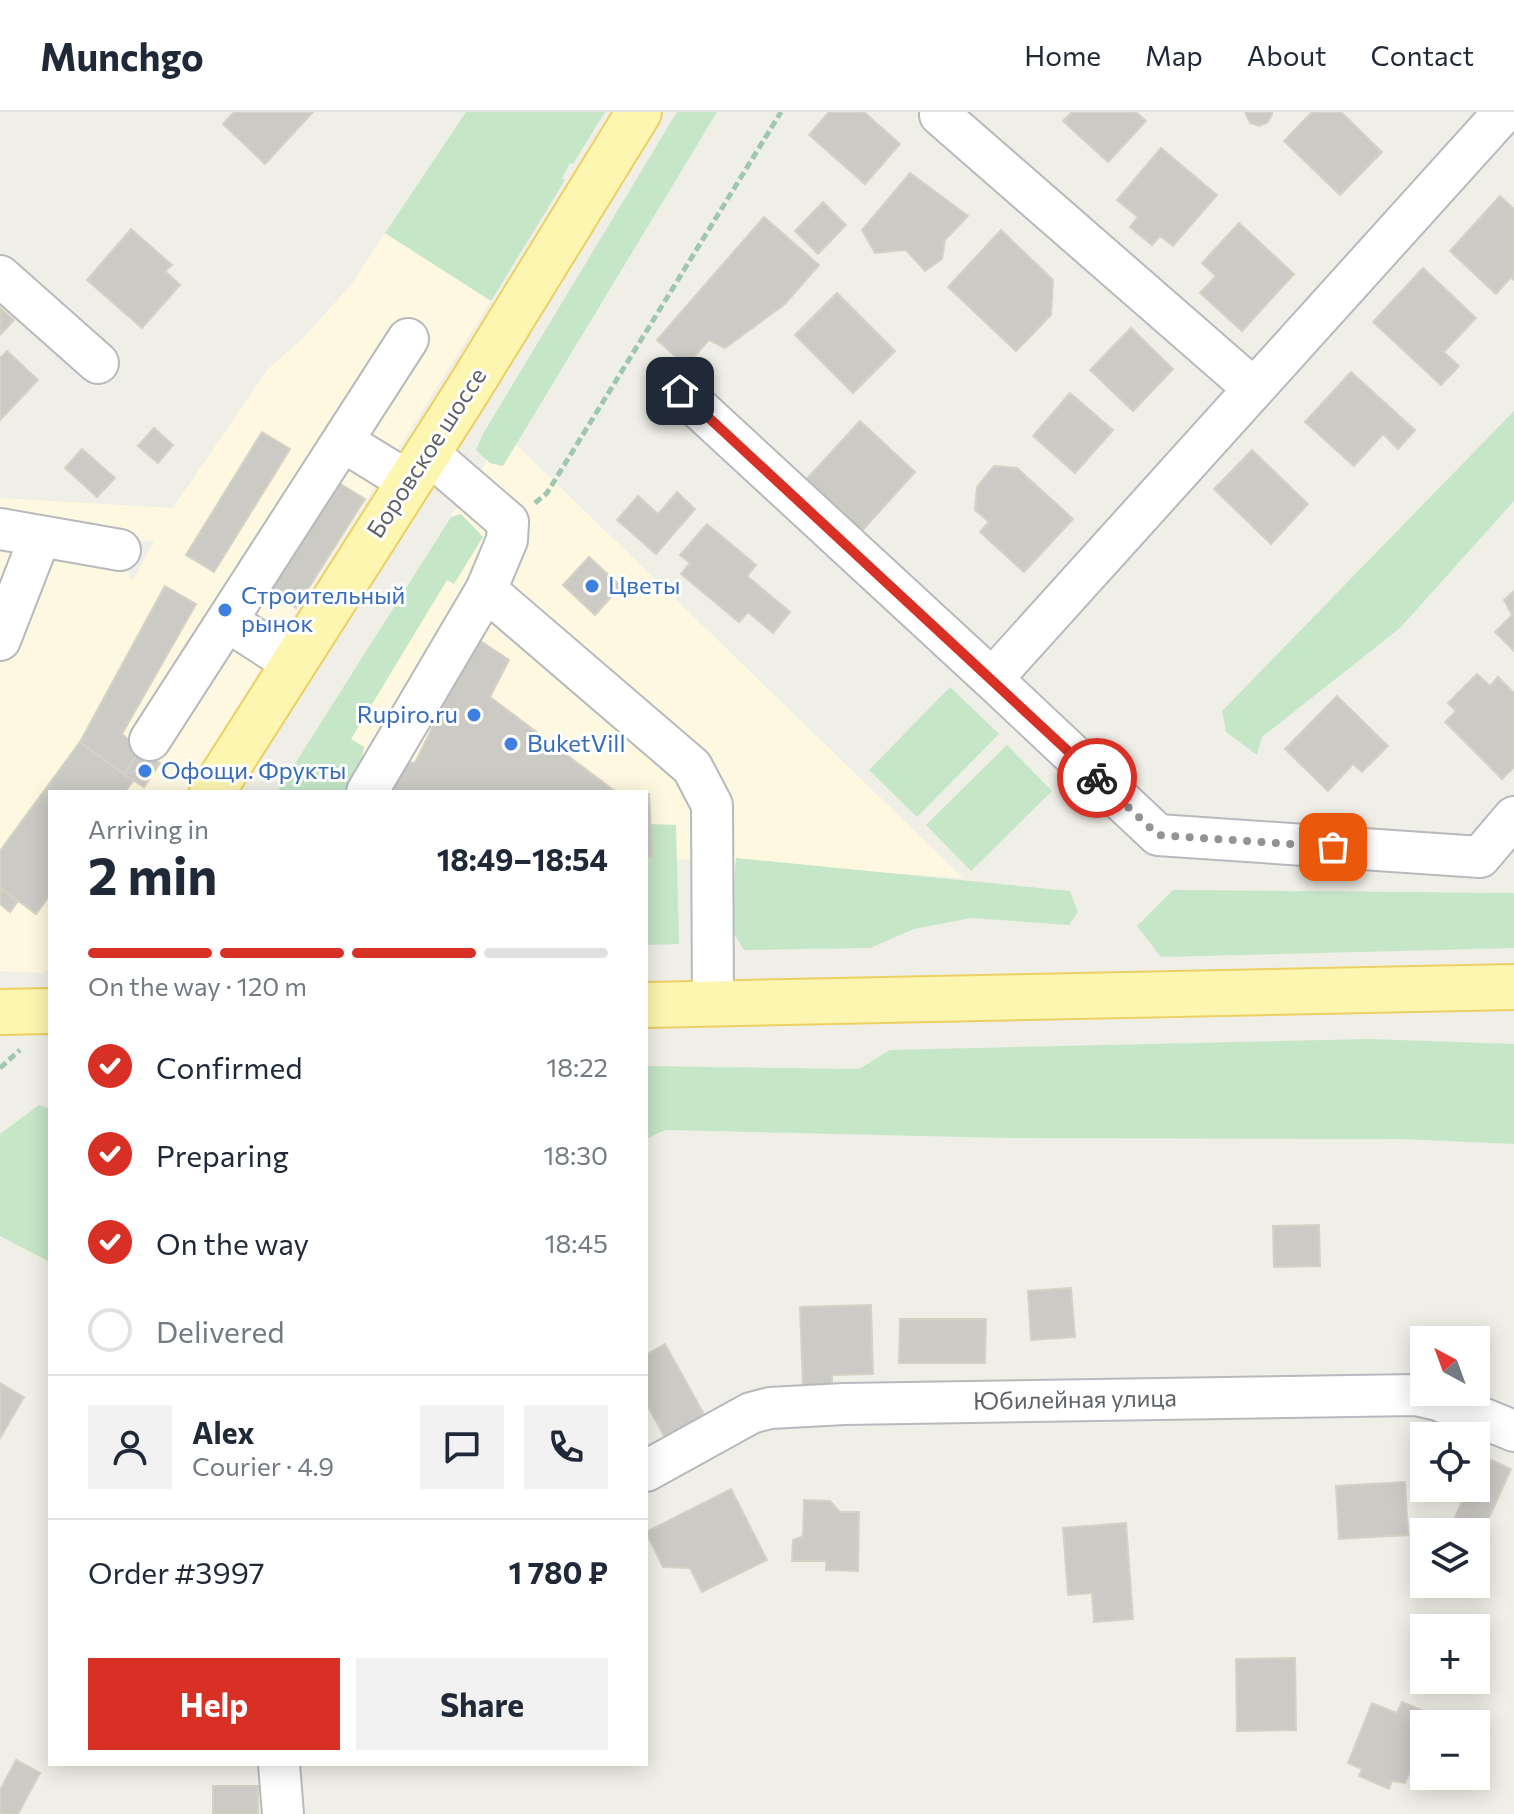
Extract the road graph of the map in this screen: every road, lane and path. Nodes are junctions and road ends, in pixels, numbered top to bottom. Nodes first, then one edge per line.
1 (639, 112) edge
2 (781, 112) edge
3 (1504, 112) edge
4 (940, 115) dead end
5 (0, 276) edge
6 (408, 339) dead end
7 (98, 363) dead end
8 (1253, 388) junction
9 (680, 391) dead end
10 (344, 442) junction
11 (419, 467) junction
12 (508, 522) junction
13 (0, 529) edge
14 (40, 537) junction
15 (120, 550) dead end
16 (486, 590) junction
17 (229, 622) junction
18 (0, 640) edge
19 (292, 663) junction
20 (992, 679) junction
21 (150, 740) dead end
22 (213, 790) edge
23 (368, 790) edge
24 (1514, 817) edge
25 (1514, 987) edge
26 (713, 1004) junction
27 (648, 1005) edge
28 (48, 1011) edge
29 (2, 1016) edge
30 (1514, 1431) edge
31 (648, 1470) edge
32 (279, 1766) edge
33 (283, 1814) edge

1 - 11 main road, Боровское шоссе
2 - 12 path
3 - 8 street
4 - 8 street
5 - 7 street
6 - 10 street
8 - 20 street
9 - 20 street
10 - 11 street
10 - 17 street
11 - 12 street
11 - 19 main road, Боровское шоссе
12 - 16 street
13 - 14 street
14 - 15 street
14 - 18 street
16 - 23 street
16 - 26 street
17 - 19 street
17 - 21 street
19 - 22 main road, Боровское шоссе
20 - 24 street
25 - 26 main road
26 - 27 main road
28 - 29 main road
30 - 31 street, Юбилейная улица
32 - 33 street

